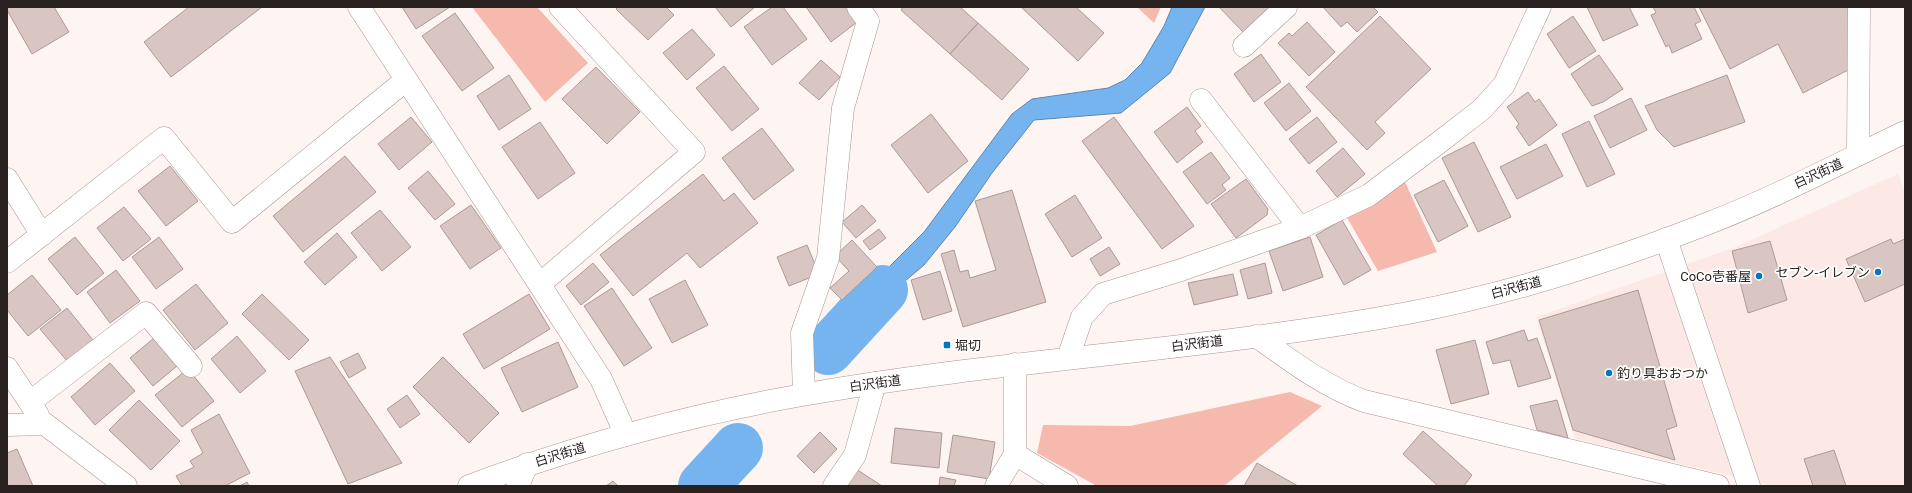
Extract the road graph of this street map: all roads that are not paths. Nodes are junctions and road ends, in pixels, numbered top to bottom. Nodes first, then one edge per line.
1 (359, 7) edge
2 (560, 7) edge
3 (1286, 7) edge
4 (1540, 7) edge
5 (1859, 7) edge
6 (868, 12) edge
7 (1244, 46) dead end
8 (406, 80) junction
9 (1201, 100) dead end
10 (1905, 132) edge
11 (1858, 154) junction
12 (7, 178) edge
13 (1300, 228) junction
14 (42, 234) junction
15 (1666, 239) junction
16 (7, 262) edge
17 (540, 284) junction
18 (1256, 336) junction
19 (1068, 358) junction
20 (1015, 364) junction
21 (191, 366) dead end
22 (7, 368) edge
23 (875, 383) junction
24 (804, 394) junction
25 (30, 402) junction
26 (45, 424) junction
27 (7, 426) edge
28 (626, 435) junction
29 (1015, 454) junction
30 (527, 464) junction
31 (126, 486) edge
32 (469, 486) edge
33 (518, 486) edge
34 (834, 486) edge
35 (996, 486) edge
36 (1067, 486) edge
37 (1718, 486) edge
38 (1749, 486) edge

1 - 8 street
2 - 17 street
3 - 7 street
4 - 13 street
5 - 11 street
6 - 24 street
8 - 14 street
8 - 17 street
9 - 13 street
10 - 11 street, 白沢街道
11 - 15 street, 白沢街道
12 - 14 street
13 - 19 street
14 - 16 street
15 - 18 street, 白沢街道
15 - 38 street
17 - 28 street
18 - 19 street, 白沢街道
18 - 37 street
19 - 20 street, 白沢街道
20 - 23 street, 白沢街道
20 - 29 street
21 - 25 street
22 - 25 street
23 - 24 street, 白沢街道
23 - 34 street
24 - 28 street, 白沢街道
25 - 26 street
26 - 27 street
26 - 31 street
28 - 30 street, 白沢街道
29 - 35 street
29 - 36 street
30 - 32 street, 白沢街道
30 - 33 street

